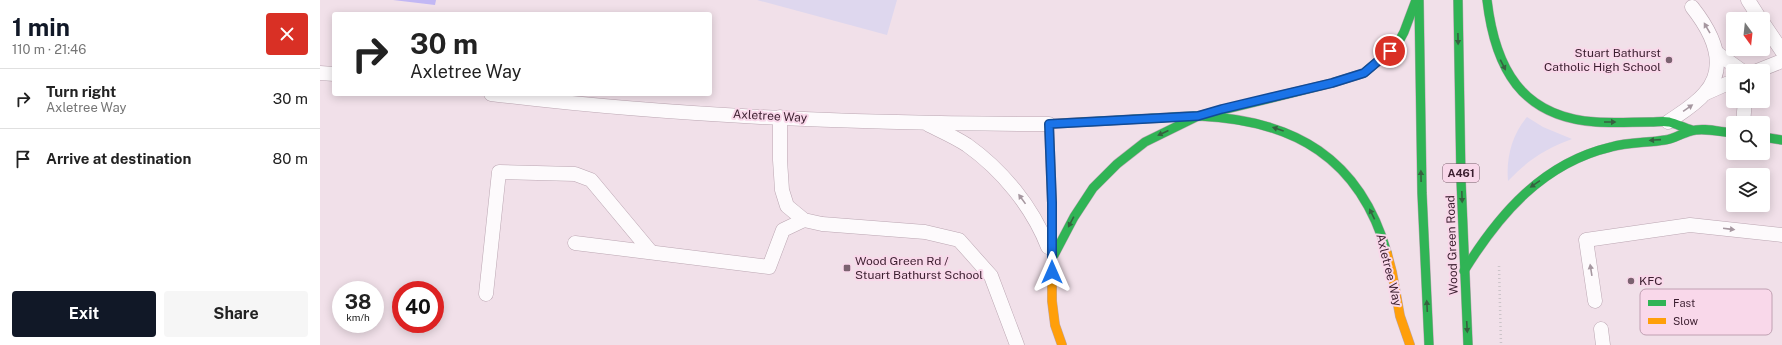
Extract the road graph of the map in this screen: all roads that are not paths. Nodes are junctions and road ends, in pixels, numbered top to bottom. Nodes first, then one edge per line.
1 (1416, 0) edge
2 (1419, 0) edge
3 (1458, 0) edge
4 (1487, 0) edge
5 (1748, 0) edge
6 (1692, 7) dead end
7 (1756, 12) edge
8 (1770, 33) edge
9 (1782, 51) edge
10 (1717, 53) junction
11 (1782, 61) edge
12 (1732, 64) edge
13 (1770, 66) edge
14 (320, 73) edge
15 (332, 74) edge
16 (1726, 84) edge
17 (1706, 92) junction
18 (507, 96) edge
19 (1198, 116) junction
20 (780, 117) junction
21 (1668, 122) junction
22 (926, 124) junction
23 (1049, 124) junction
24 (1692, 130) junction
25 (1726, 132) edge
26 (1770, 138) edge
27 (1782, 140) edge
28 (804, 220) junction
29 (1782, 235) edge
30 (575, 243) dead end
31 (651, 252) junction
32 (1052, 258) junction
33 (1464, 270) junction
34 (486, 294) dead end
35 (1595, 300) dead end
36 (1600, 329) dead end
37 (1017, 345) edge
38 (1062, 345) edge
39 (1410, 345) edge
40 (1428, 345) edge
41 (1468, 345) edge
42 (1603, 345) edge

1 - 19 main road, Axletree Way
40 -> 2 main road
3 -> 33 main road, Wood Green Road / A461
4 -> 21 main road
5 - 7 lane
10 -> 6 lane
8 - 9 lane
10 - 12 lane
10 - 17 lane
11 - 13 lane
14 - 15 lane
16 - 17 lane
21 -> 17 lane
18 - 20 lane, Axletree Way
19 - 23 main road, Axletree Way
19 -> 32 main road, Axletree Way
39 -> 19 main road, Axletree Way
20 - 22 lane, Axletree Way
20 - 28 lane
21 - 24 main road
22 - 23 lane, Axletree Way
32 -> 22 lane
23 - 32 main road, Axletree Way
24 - 25 main road
24 -> 33 main road
26 - 27 main road
28 - 31 lane
28 - 37 lane
35 -> 29 lane
30 - 31 lane
31 - 34 lane
32 - 38 main road, Axletree Way
33 -> 41 main road, Wood Green Road / A461
36 - 42 lane

